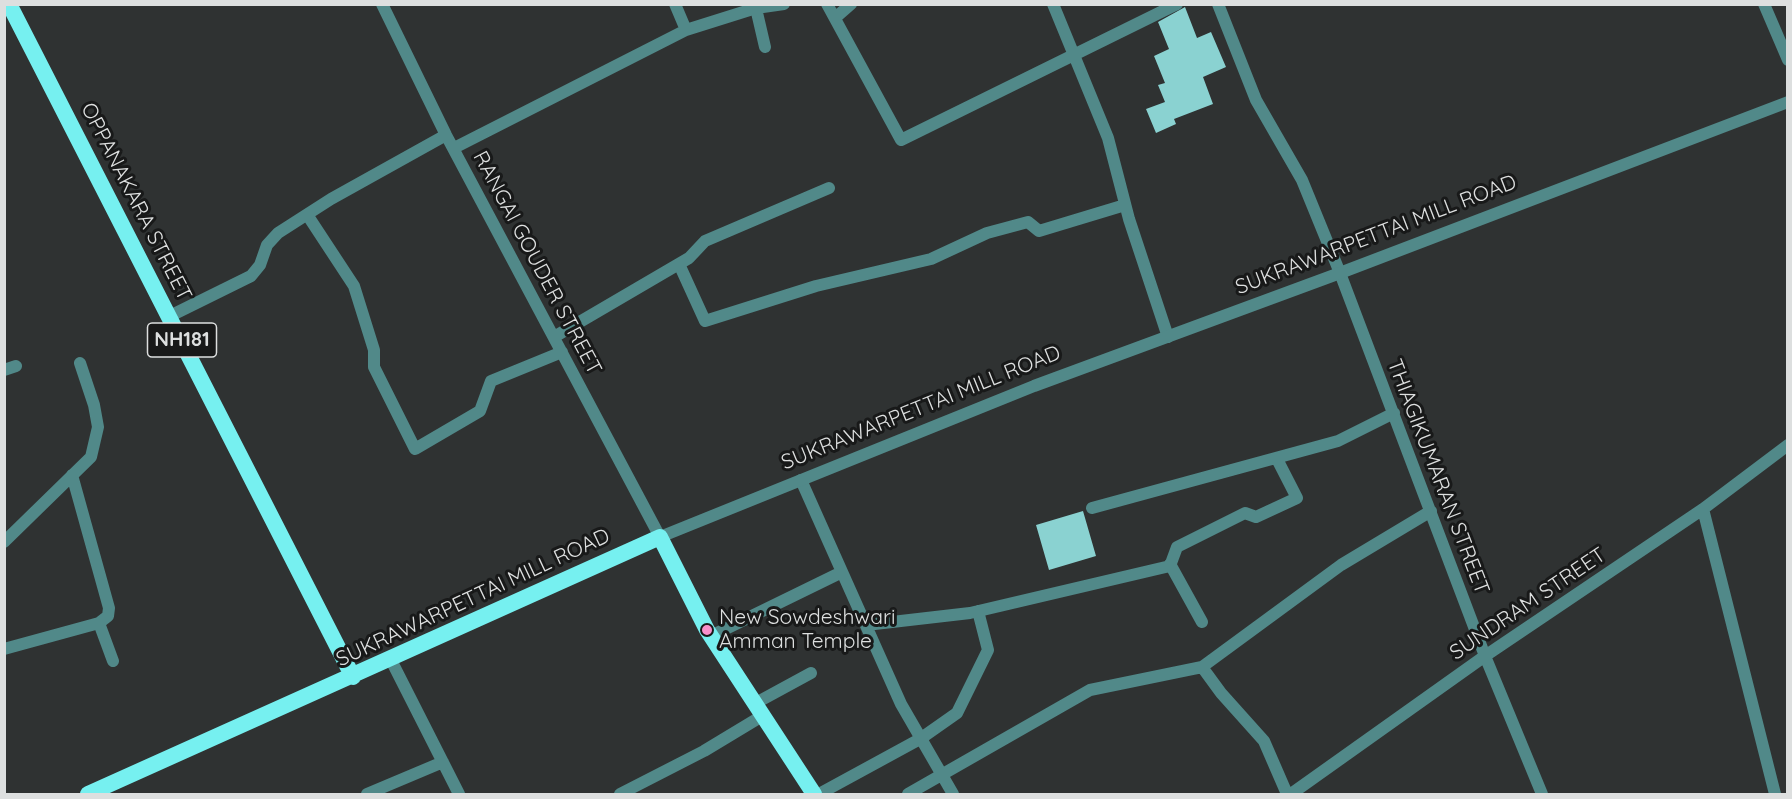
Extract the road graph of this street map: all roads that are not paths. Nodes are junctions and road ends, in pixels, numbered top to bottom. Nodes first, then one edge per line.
1 (9, 4) edge
2 (382, 4) edge
3 (675, 4) edge
4 (784, 4) edge
5 (827, 4) edge
6 (851, 4) edge
7 (1053, 4) edge
8 (1177, 4) edge
9 (1764, 4) edge
10 (756, 6) edge
11 (1222, 6) edge
12 (835, 18) junction
13 (686, 30) junction
14 (765, 47) dead end
15 (1075, 54) junction
16 (1788, 60) edge
17 (1788, 102) edge
18 (447, 135) junction
19 (454, 148) junction
20 (829, 188) dead end
21 (1125, 206) junction
22 (308, 216) junction
23 (679, 264) junction
24 (1340, 273) junction
25 (170, 316) junction
26 (1168, 336) junction
27 (554, 337) junction
28 (562, 352) junction
29 (81, 363) dead end
30 (1394, 413) junction
31 (1788, 445) edge
32 (1277, 459) junction
33 (72, 475) junction
34 (801, 480) junction
35 (1092, 508) dead end
36 (1703, 509) junction
37 (1431, 511) junction
38 (660, 537) junction
39 (4, 542) edge
40 (1170, 564) junction
41 (842, 572) junction
42 (978, 611) junction
43 (1202, 622) dead end
44 (99, 623) junction
45 (866, 625) junction
46 (711, 636) junction
47 (4, 649) edge
48 (1485, 656) junction
49 (391, 660) junction
50 (113, 661) dead end
51 (1202, 667) junction
52 (811, 673) dead end
53 (353, 677) junction
54 (758, 710) junction
55 (920, 739) junction
56 (443, 762) junction
57 (940, 776) junction
58 (88, 795) edge
59 (367, 795) edge
60 (459, 795) edge
61 (620, 795) edge
62 (814, 795) edge
63 (819, 795) edge
64 (908, 795) edge
65 (953, 795) edge
66 (1289, 795) edge
67 (1542, 795) edge
68 (1775, 795) edge

1 - 25 highway, OPPANAKARA STREET / NH181
2 - 18 street, RANGAI GOUDER STREET
3 - 13 street
4 - 10 street
5 - 12 street
6 - 12 street
7 - 15 street
8 - 15 street
9 - 16 street
10 - 13 street
10 - 14 street
11 - 24 street, THIAGIKUMARAN STREET
12 - 15 street
13 - 19 street
15 - 21 street
17 - 24 street, SUKRAWARPETTAI MILL ROAD
18 - 19 street, RANGAI GOUDER STREET
18 - 22 street
19 - 27 street, RANGAI GOUDER STREET
20 - 23 street
21 - 23 street
21 - 26 street
22 - 25 street
22 - 28 street
23 - 27 street
24 - 26 street, SUKRAWARPETTAI MILL ROAD
24 - 30 street, THIAGIKUMARAN STREET
25 - 53 highway, OPPANAKARA STREET / NH181
26 - 34 street, SUKRAWARPETTAI MILL ROAD
27 - 28 street, RANGAI GOUDER STREET
28 - 38 street, RANGAI GOUDER STREET
29 - 33 street
30 - 32 street
30 - 37 street, THIAGIKUMARAN STREET
31 - 36 street, SUNDRAM STREET
32 - 35 street
32 - 40 street
33 - 39 street
33 - 44 street
34 - 38 street, SUKRAWARPETTAI MILL ROAD
34 - 41 street
36 - 48 street, SUNDRAM STREET
36 - 68 street
37 - 48 street, THIAGIKUMARAN STREET
37 - 51 street
38 - 46 highway
38 - 49 highway, SUKRAWARPETTAI MILL ROAD
40 - 42 street
40 - 43 street
41 - 45 street
41 - 46 street
42 - 45 street
42 - 55 street
44 - 47 street
44 - 50 street
45 - 55 street
46 - 54 highway
48 - 66 street, SUNDRAM STREET
48 - 67 street, THIAGIKUMARAN STREET
49 - 53 highway, SUKRAWARPETTAI MILL ROAD
49 - 56 street
51 - 57 street
51 - 66 street
52 - 54 street
53 - 58 highway, SUKRAWARPETTAI MILL ROAD
54 - 61 street
54 - 62 highway
55 - 57 street
55 - 63 street
56 - 59 street
56 - 60 street
57 - 64 street
57 - 65 street

